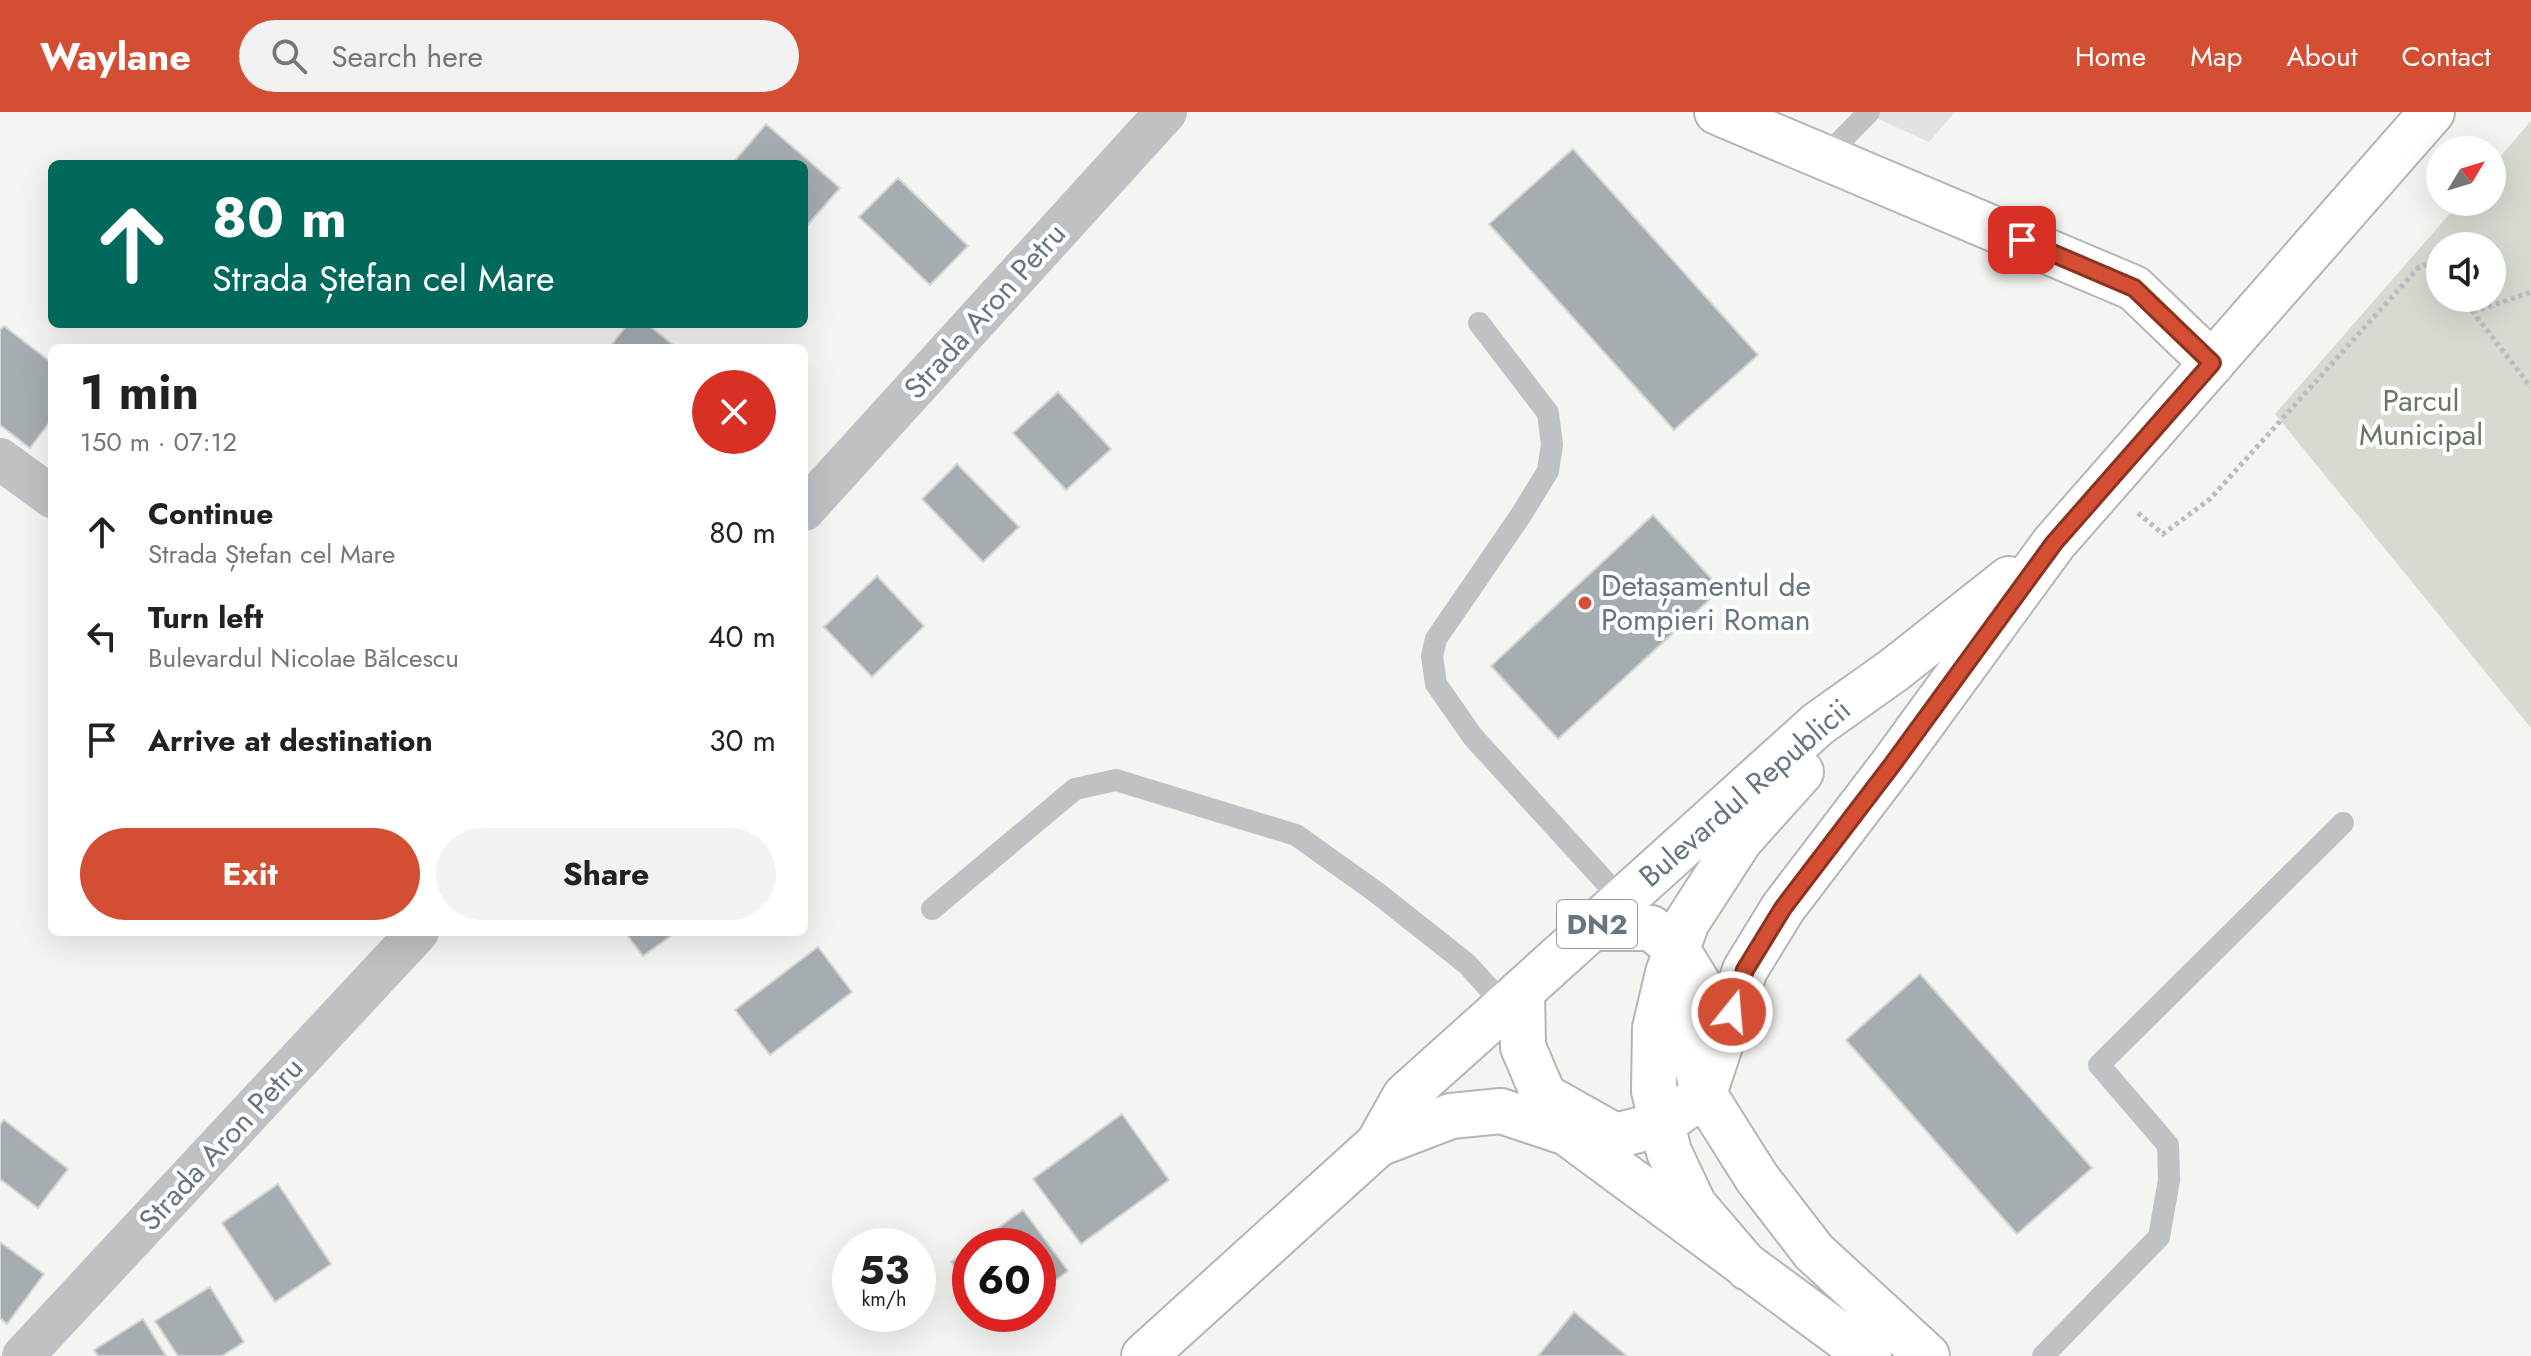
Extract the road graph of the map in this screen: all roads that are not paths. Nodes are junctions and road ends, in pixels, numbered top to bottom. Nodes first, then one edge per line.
1 (1166, 112) edge
2 (1717, 112) edge
3 (1869, 112) edge
4 (2432, 112) edge
5 (1825, 157) junction
6 (1479, 323) dead end
7 (2212, 363) junction
8 (0, 459) edge
9 (48, 494) edge
10 (808, 506) edge
11 (2054, 543) junction
12 (1894, 670) junction
13 (2343, 823) dead end
14 (932, 909) dead end
15 (1608, 914) junction
16 (414, 936) edge
17 (1677, 949) junction
18 (1513, 999) junction
19 (1704, 1094) junction
20 (1544, 1096) junction
21 (1662, 1124) junction
22 (1567, 1133) junction
23 (1378, 1144) junction
24 (1748, 1268) junction
25 (23, 1356) edge
26 (1144, 1356) edge
27 (1869, 1356) edge
28 (1927, 1356) edge
29 (2043, 1356) edge

1 - 10 street, Strada Aron Petru
2 - 5 main road
3 - 5 lane
4 - 7 main road, DN2
5 - 7 main road
6 - 15 lane
7 - 11 main road, DN2
8 - 9 street
11 - 12 main road, DN2
11 - 19 main road, DN2
12 - 15 main road, Bulevardul Republicii / DN2
12 - 17 main road, Bulevardul Republicii / DN2
13 - 29 lane
14 - 18 lane
15 - 17 main road
15 - 18 main road, Bulevardul Republicii / DN2
16 - 25 street, Strada Aron Petru
17 - 19 main road
17 - 21 main road, Bulevardul Republicii / DN2
18 - 20 main road
18 - 23 main road, Bulevardul Republicii
19 - 21 main road
19 - 28 main road
20 - 21 main road
20 - 22 main road
21 - 24 main road, Bulevardul Republicii / DN2
22 - 23 main road
22 - 24 main road
23 - 26 main road
24 - 27 main road, DN2

